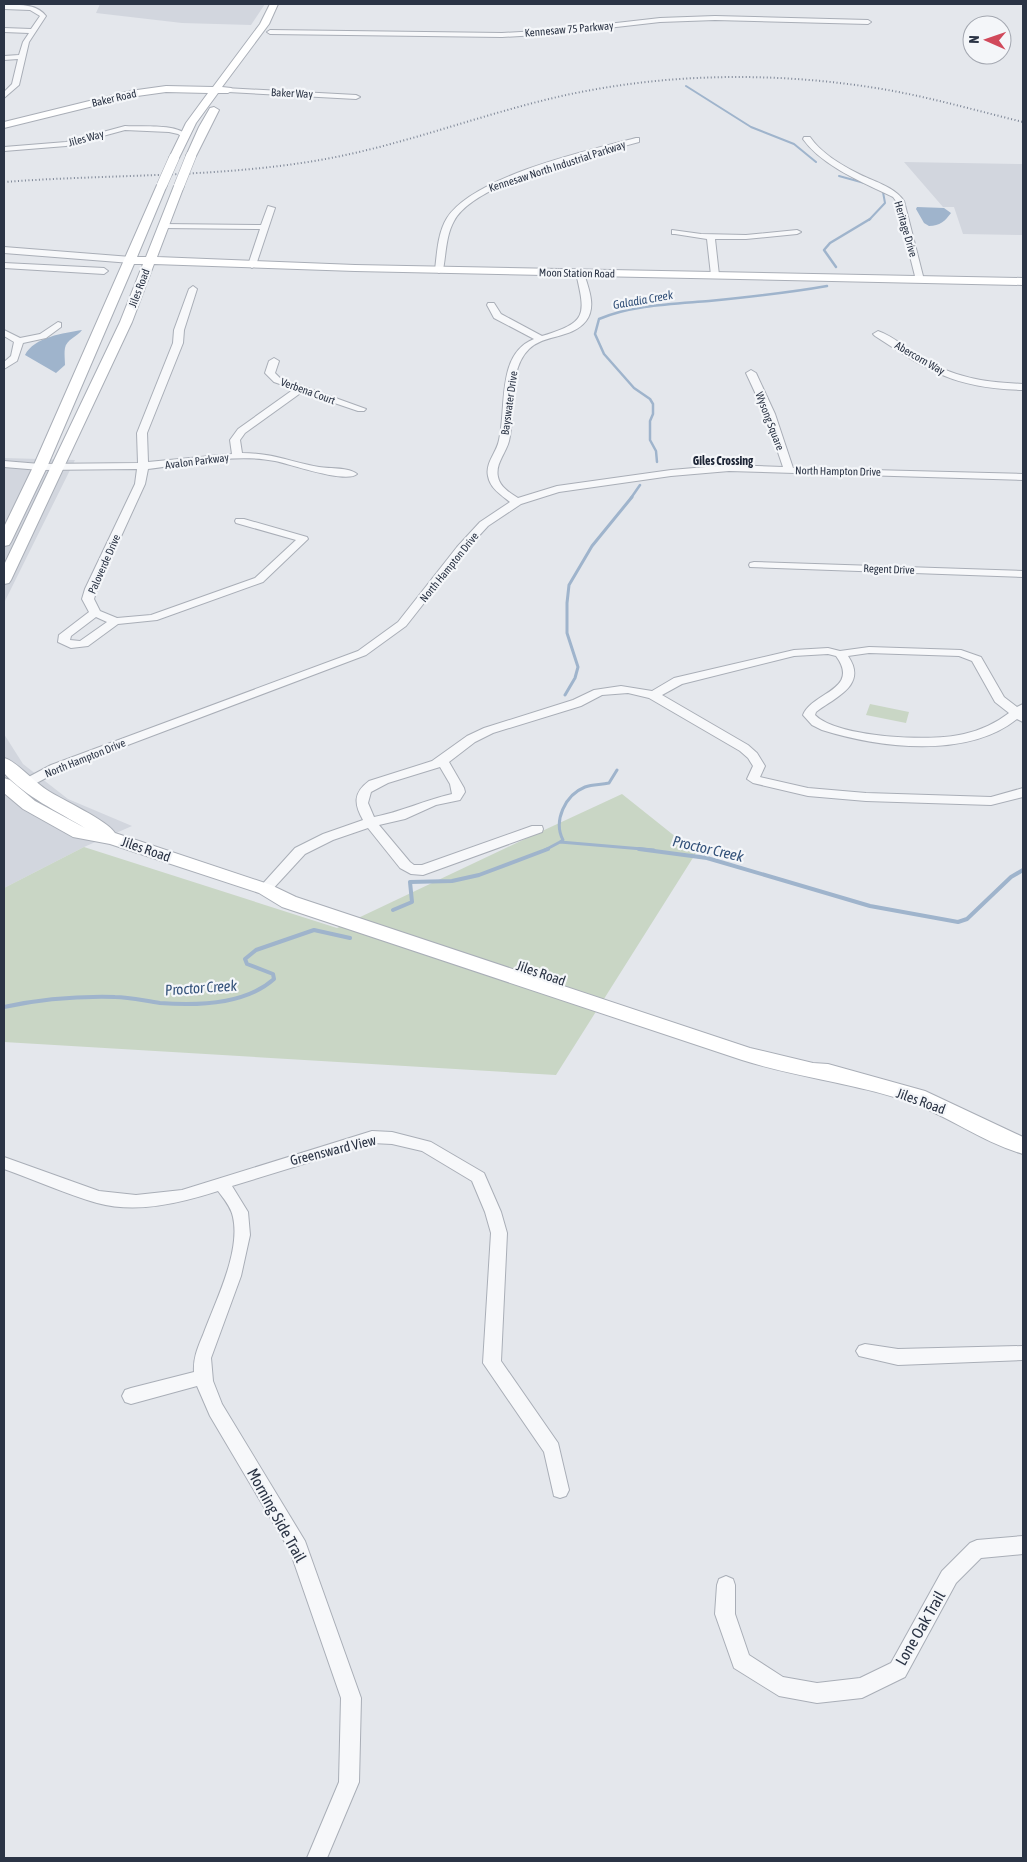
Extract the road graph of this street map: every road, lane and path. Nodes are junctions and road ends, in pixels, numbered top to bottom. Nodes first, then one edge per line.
1 (274, 4) edge
2 (4, 7) edge
3 (868, 22) dead end
4 (272, 28) joint
5 (4, 30) edge
6 (32, 31) junction
7 (22, 57) junction
8 (4, 58) edge
9 (216, 89) junction
10 (228, 90) junction
11 (4, 96) edge
12 (356, 97) dead end
13 (191, 124) junction
14 (4, 125) edge
15 (169, 130) junction
16 (184, 136) junction
17 (807, 139) dead end
18 (636, 140) dead end
19 (4, 148) edge
20 (271, 208) dead end
21 (163, 226) junction
22 (264, 227) junction
23 (675, 232) dead end
24 (797, 232) dead end
25 (710, 236) junction
26 (4, 250) edge
27 (131, 260) junction
28 (150, 260) junction
29 (4, 265) edge
30 (252, 265) junction
31 (439, 270) junction
32 (104, 271) dead end
33 (580, 273) junction
34 (715, 275) junction
35 (920, 280) junction
36 (1023, 282) edge
37 (192, 289) dead end
38 (491, 305) dead end
39 (58, 325) dead end
40 (4, 333) edge
41 (878, 334) dead end
42 (541, 339) junction
43 (19, 341) junction
44 (274, 361) dead end
45 (4, 366) edge
46 (751, 373) dead end
47 (1023, 386) edge
48 (301, 388) junction
49 (361, 409) dead end
50 (237, 456) junction
51 (4, 464) edge
52 (143, 466) junction
53 (40, 467) junction
54 (57, 468) junction
55 (789, 470) junction
56 (352, 474) dead end
57 (1023, 477) edge
58 (517, 502) junction
59 (240, 521) dead end
60 (4, 542) edge
61 (754, 565) dead end
62 (1023, 574) edge
63 (4, 580) edge
64 (95, 613) junction
65 (115, 621) junction
66 (840, 654) junction
67 (653, 695) junction
68 (1021, 713) edge
69 (441, 761) junction
70 (4, 763) edge
71 (4, 784) edge
72 (25, 784) junction
73 (1023, 792) edge
74 (370, 822) junction
75 (537, 828) dead end
76 (112, 838) junction
77 (265, 889) junction
78 (1023, 1146) edge
79 (4, 1163) edge
80 (220, 1183) junction
81 (865, 1351) dead end
82 (1023, 1353) edge
83 (203, 1377) junction
84 (131, 1396) dead end
85 (560, 1490) dead end
86 (1023, 1546) edge
87 (726, 1585) dead end
88 (318, 1858) edge

1 - 9 street, Jiles Road
2 - 6 street
3 - 4 street, Kennesaw 75 Parkway
4 - 10 street, Jiles Road
5 - 6 street
6 - 7 street
7 - 8 street
7 - 11 street
9 - 10 street, Baker Road
9 - 13 street, Jiles Road
9 - 14 street, Baker Road
10 - 12 street, Baker Way
10 - 21 street, Jiles Road, bridge
13 - 15 street, Jiles Way
13 - 16 street, Jiles Road
15 - 16 street, Jiles Way
15 - 19 street, Jiles Way
16 - 27 street, Jiles Road, bridge
17 - 35 street, Heritage Drive
18 - 31 street, Kennesaw North Industrial Parkway
20 - 22 street
21 - 22 street
21 - 28 street, Jiles Road
22 - 30 street
23 - 25 street
24 - 25 street
25 - 34 street
26 - 27 street
27 - 28 street, Moon Station Road
27 - 53 street, Jiles Road
28 - 30 street, Moon Station Road
28 - 54 street, Jiles Road
29 - 32 street
30 - 31 street, Moon Station Road
31 - 33 street, Moon Station Road
33 - 34 street, Moon Station Road
33 - 42 street, Bayswater Drive
34 - 35 street, Moon Station Road
35 - 36 street, Moon Station Road
37 - 52 street, Paloverde Drive
38 - 42 street
39 - 43 street
40 - 43 street
41 - 47 street, Abercorn Way
42 - 58 street, Bayswater Drive
43 - 45 street
44 - 48 street, Verbena Court
46 - 55 street, Wysong Square
48 - 49 street, Verbena Court
48 - 50 street
50 - 52 street, Avalon Parkway
50 - 56 street, Avalon Parkway
51 - 53 street
52 - 54 street, Avalon Parkway
52 - 64 street, Paloverde Drive
53 - 54 street, Avalon Parkway
53 - 60 street, Jiles Road
54 - 63 street, Jiles Road
55 - 57 street, North Hampton Drive
55 - 58 street, North Hampton Drive
58 - 72 street, North Hampton Drive
59 - 65 street, Paloverde Drive
61 - 62 street, Regent Drive
64 - 65 street, Paloverde Drive
64 - 65 street
66 - 67 street
66 - 68 street
66 - 68 street
67 - 69 street
67 - 73 street
69 - 74 street
69 - 74 street
70 - 72 street, Jiles Road
71 - 76 street, Jiles Road
72 - 76 street, Jiles Road
74 - 75 street
74 - 77 street
76 - 77 street, Jiles Road
77 - 78 street, Jiles Road
79 - 80 street, Greensward View
80 - 83 street, Morning Side Trail
80 - 85 street, Greensward View
81 - 82 street
83 - 84 street
83 - 88 street, Morning Side Trail
86 - 87 street, Lone Oak Trail

